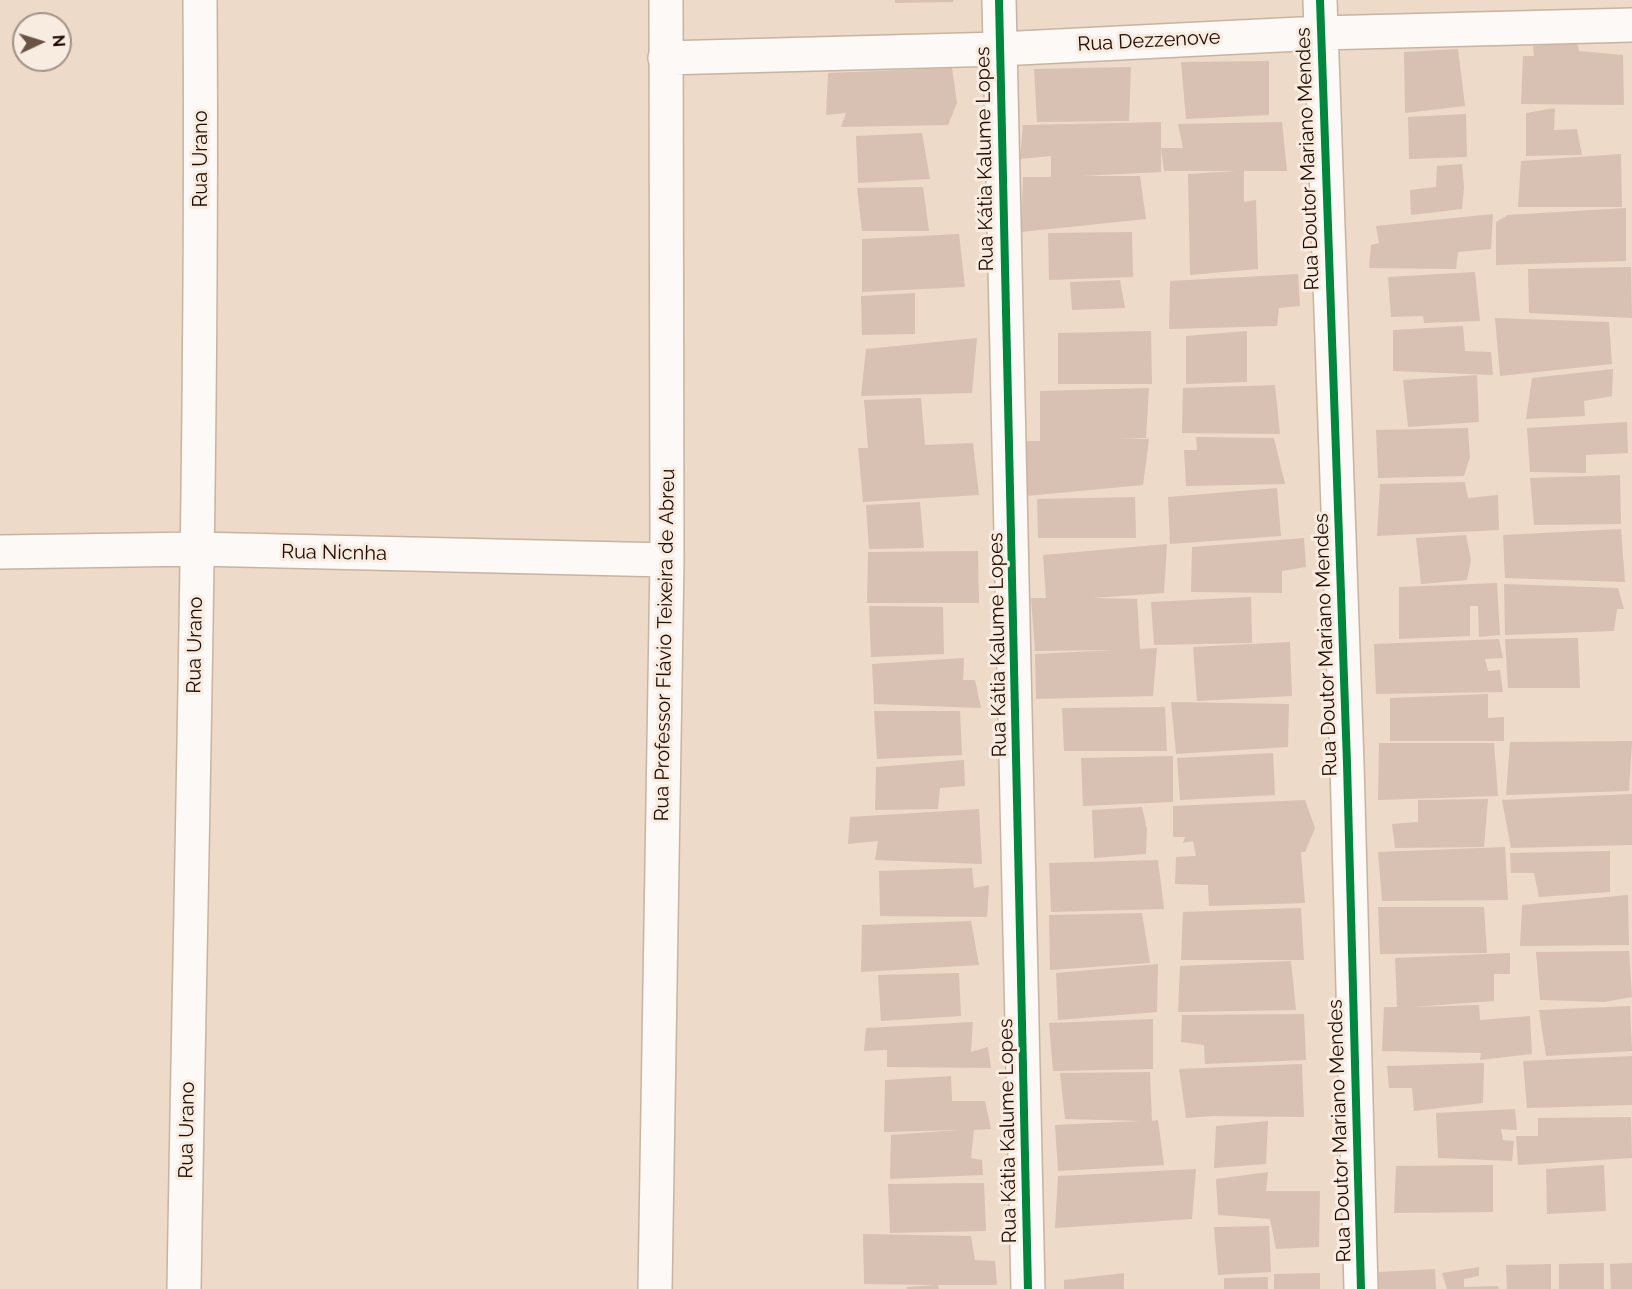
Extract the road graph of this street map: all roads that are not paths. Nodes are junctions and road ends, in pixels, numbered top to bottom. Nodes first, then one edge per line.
1 (200, 0) edge
2 (666, 0) edge
3 (999, 0) edge
4 (1320, 0) edge
5 (1632, 25) edge
6 (1320, 33) junction
7 (999, 49) junction
8 (665, 58) junction
9 (196, 549) junction
10 (0, 552) edge
11 (667, 560) junction
12 (184, 1289) edge
13 (655, 1289) edge
14 (1028, 1289) edge
15 (1361, 1289) edge

1 - 9 street, Rua Urano
2 - 8 street, Rua Professor Flávio Teixeira de Abreu
3 - 7 street, Rua Kátia Kalume Lopes
4 - 6 street, Rua Doutor Mariano Mendes
5 - 6 street, Rua Dezzenove
6 - 7 street, Rua Dezzenove
6 - 15 street, Rua Doutor Mariano Mendes
7 - 8 street, Rua Dezzenove
7 - 14 street, Rua Kátia Kalume Lopes
8 - 11 street, Rua Professor Flávio Teixeira de Abreu
9 - 10 street, Rua Nicnha
9 - 11 street, Rua Nicnha
9 - 12 street, Rua Urano
11 - 13 street, Rua Professor Flávio Teixeira de Abreu

